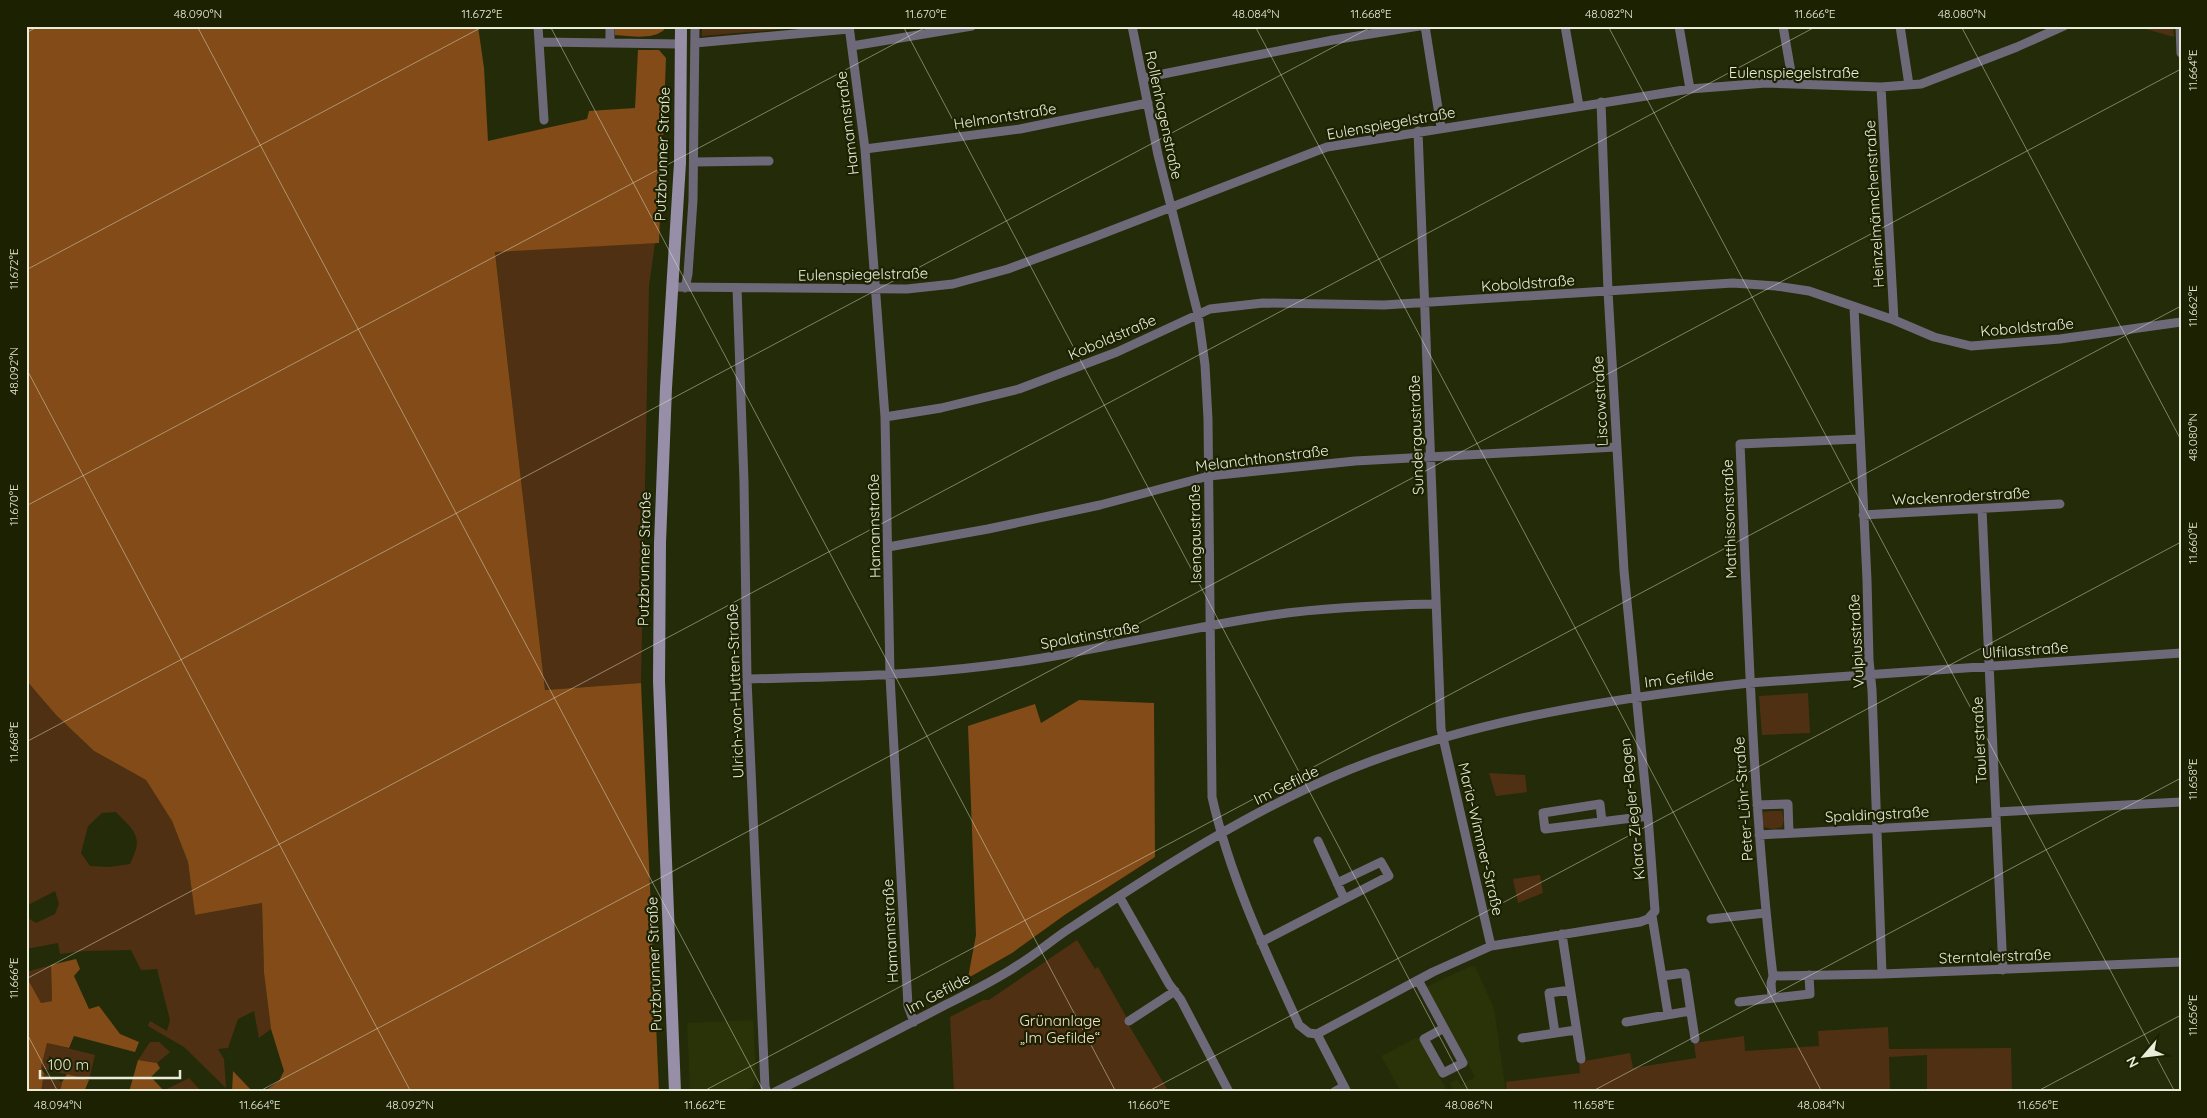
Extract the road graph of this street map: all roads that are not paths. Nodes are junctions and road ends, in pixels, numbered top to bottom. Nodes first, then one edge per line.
1 (538, 26) edge
2 (610, 26) edge
3 (681, 26) edge
4 (695, 26) edge
5 (972, 26) edge
6 (1132, 26) edge
7 (1419, 26) edge
8 (1425, 26) edge
9 (1565, 26) edge
10 (1679, 26) edge
11 (1783, 26) edge
12 (1900, 26) edge
13 (2064, 26) edge
14 (2180, 26) edge
15 (849, 28) edge
16 (540, 42) junction
17 (610, 43) junction
18 (695, 43) junction
19 (681, 44) junction
20 (852, 46) junction
21 (2181, 53) edge
22 (1143, 78) junction
23 (1792, 84) junction
24 (1909, 85) junction
25 (1881, 87) junction
26 (1690, 88) junction
27 (1601, 102) junction
28 (1148, 104) junction
29 (1579, 106) junction
30 (544, 120) dead end
31 (1441, 127) junction
32 (1418, 130) junction
33 (865, 149) junction
34 (769, 161) dead end
35 (694, 162) junction
36 (1170, 208) junction
37 (678, 287) junction
38 (737, 288) junction
39 (876, 290) junction
40 (1608, 291) junction
41 (1425, 303) junction
42 (1854, 307) junction
43 (1198, 314) junction
44 (1894, 320) junction
45 (2181, 322) edge
46 (885, 417) junction
47 (1860, 439) junction
48 (1616, 447) junction
49 (1430, 456) junction
50 (1208, 476) junction
51 (2060, 504) dead end
52 (1982, 509) junction
53 (1863, 515) junction
54 (888, 547) junction
55 (1435, 604) junction
56 (1210, 626) junction
57 (2181, 653) edge
58 (1988, 667) junction
59 (1870, 674) junction
60 (890, 676) junction
61 (748, 679) junction
62 (1749, 683) junction
63 (1635, 697) junction
64 (1444, 739) junction
65 (2181, 802) edge
66 (1758, 805) junction
67 (1996, 812) junction
68 (1648, 816) junction
69 (1602, 822) junction
70 (1996, 822) junction
71 (1878, 827) junction
72 (1221, 833) junction
73 (1789, 833) junction
74 (1759, 835) junction
75 (1318, 841) dead end
76 (1337, 883) junction
77 (1119, 896) junction
78 (1344, 898) junction
79 (1765, 913) junction
80 (1652, 916) junction
81 (1711, 919) dead end
82 (1562, 934) junction
83 (1261, 942) junction
84 (1491, 946) junction
85 (2181, 962) edge
86 (2003, 970) junction
87 (1882, 974) junction
88 (1809, 975) junction
89 (1662, 976) junction
90 (1773, 976) junction
91 (1418, 980) junction
92 (1570, 990) junction
93 (1175, 991) junction
94 (1772, 998) junction
95 (1739, 1002) dead end
96 (1690, 1011) junction
97 (1668, 1014) junction
98 (1129, 1021) dead end
99 (914, 1022) junction
100 (1626, 1022) dead end
101 (1444, 1028) junction
102 (1576, 1030) junction
103 (1555, 1033) junction
104 (1317, 1034) junction
105 (1522, 1038) dead end
106 (1695, 1039) dead end
107 (1580, 1059) dead end
108 (1345, 1089) edge
109 (1227, 1091) edge
110 (675, 1092) edge
111 (766, 1092) edge
112 (775, 1092) edge
113 (1334, 1092) edge

1 - 16 street
2 - 17 street
3 - 19 main road, Putzbrunner Straße
4 - 18 street, Putzbrunner Straße
5 - 20 street
6 - 22 street, Rollenhagenstraße
7 - 22 street
8 - 31 street
9 - 29 street
10 - 26 street
11 - 23 street
12 - 24 street
13 - 24 street, Eulenspiegelstraße
14 - 21 street
15 - 18 street
15 - 20 street, Hamannstraße
16 - 17 street
16 - 30 street
17 - 19 street
18 - 35 street, Putzbrunner Straße
19 - 37 main road, Putzbrunner Straße
20 - 33 street, Hamannstraße
22 - 28 street, Rollenhagenstraße
23 - 25 street, Eulenspiegelstraße
23 - 26 street, Eulenspiegelstraße
24 - 25 street, Eulenspiegelstraße
25 - 44 street, Heinzelmännchenstraße
26 - 27 street, Eulenspiegelstraße
27 - 29 street, Eulenspiegelstraße
27 - 40 street, Liscowstraße
28 - 33 street, Helmontstraße
28 - 36 street, Rollenhagenstraße
29 - 31 street, Eulenspiegelstraße
31 - 32 street, Eulenspiegelstraße
32 - 36 street, Eulenspiegelstraße
32 - 41 street, Sundergaustraße
33 - 39 street, Hamannstraße
34 - 35 street
35 - 37 street, Putzbrunner Straße
36 - 39 street, Eulenspiegelstraße
36 - 43 street, Isengaustraße
37 - 38 street, Eulenspiegelstraße
37 - 110 main road, Putzbrunner Straße
38 - 39 street, Eulenspiegelstraße
38 - 61 street, Ulrich-von-Hutten-Straße
39 - 46 street, Hamannstraße
40 - 41 street, Koboldstraße
40 - 42 street, Koboldstraße
40 - 48 street, Liscowstraße
41 - 43 street, Koboldstraße
41 - 49 street, Sundergaustraße
42 - 44 street, Koboldstraße
42 - 47 street, Vulpiusstraße
43 - 46 street, Koboldstraße
43 - 50 street, Isengaustraße
44 - 45 street, Koboldstraße
46 - 54 street, Hamannstraße
47 - 53 street, Vulpiusstraße
47 - 62 street, Matthissonstraße
48 - 49 street, Melanchthonstraße
48 - 63 street, Liscowstraße
49 - 50 street, Melanchthonstraße
49 - 55 street, Sundergaustraße
50 - 54 street, Melanchthonstraße
50 - 56 street, Isengaustraße
51 - 52 street, Wackenroderstraße
52 - 53 street, Wackenroderstraße
52 - 58 street, Taulerstraße
53 - 59 street, Vulpiusstraße
54 - 60 street, Hamannstraße
55 - 56 street, Spalatinstraße
55 - 64 street, Sundergaustraße
56 - 60 street, Spalatinstraße
56 - 72 street, Isengaustraße
57 - 58 street, Ulfilasstraße
58 - 59 street, Ulfilasstraße
58 - 67 street, Taulerstraße
59 - 62 street, Im Gefilde
59 - 71 street, Vulpiusstraße
60 - 61 street, Spalatinstraße
60 - 99 street, Hamannstraße
61 - 111 street, Ulrich-von-Hutten-Straße
62 - 63 street, Im Gefilde
62 - 66 street, Peter-Lühr-Straße
63 - 64 street, Im Gefilde
63 - 68 street, Klara-Ziegler-Bogen
64 - 72 street, Im Gefilde
64 - 84 street, Maria-Wimmer-Straße
65 - 67 street
66 - 73 street
66 - 74 street, Peter-Lühr-Straße
67 - 70 street, Taulerstraße
68 - 69 street
68 - 80 street, Klara-Ziegler-Bogen
69 - 69 street
70 - 71 street, Spaldingstraße
70 - 86 street, Taulerstraße
71 - 73 street, Spaldingstraße
71 - 87 street, Vulpiusstraße
72 - 77 street, Im Gefilde
72 - 83 street, Isengaustraße
73 - 74 street, Spaldingstraße
74 - 79 street, Peter-Lühr-Straße
75 - 76 street
76 - 78 street
76 - 78 street
77 - 93 street
77 - 99 street, Im Gefilde
78 - 83 street
79 - 81 street
79 - 90 street, Peter-Lühr-Straße
80 - 82 street
80 - 89 street, Klara-Ziegler-Bogen
82 - 84 street
82 - 92 street
83 - 104 street
84 - 91 street
85 - 86 street, Sterntalerstraße
86 - 87 street, Sterntalerstraße
87 - 88 street, Sterntalerstraße
88 - 90 street, Sterntalerstraße
88 - 94 street
89 - 96 street
89 - 97 street, Klara-Ziegler-Bogen
90 - 94 street
91 - 101 street
91 - 104 street
92 - 102 street
92 - 103 street
93 - 98 street
93 - 109 street
94 - 95 street
96 - 97 street
96 - 106 street
97 - 100 street
99 - 112 street, Im Gefilde
101 - 101 street
102 - 103 street
102 - 107 street
103 - 105 street
104 - 108 street
108 - 113 street

